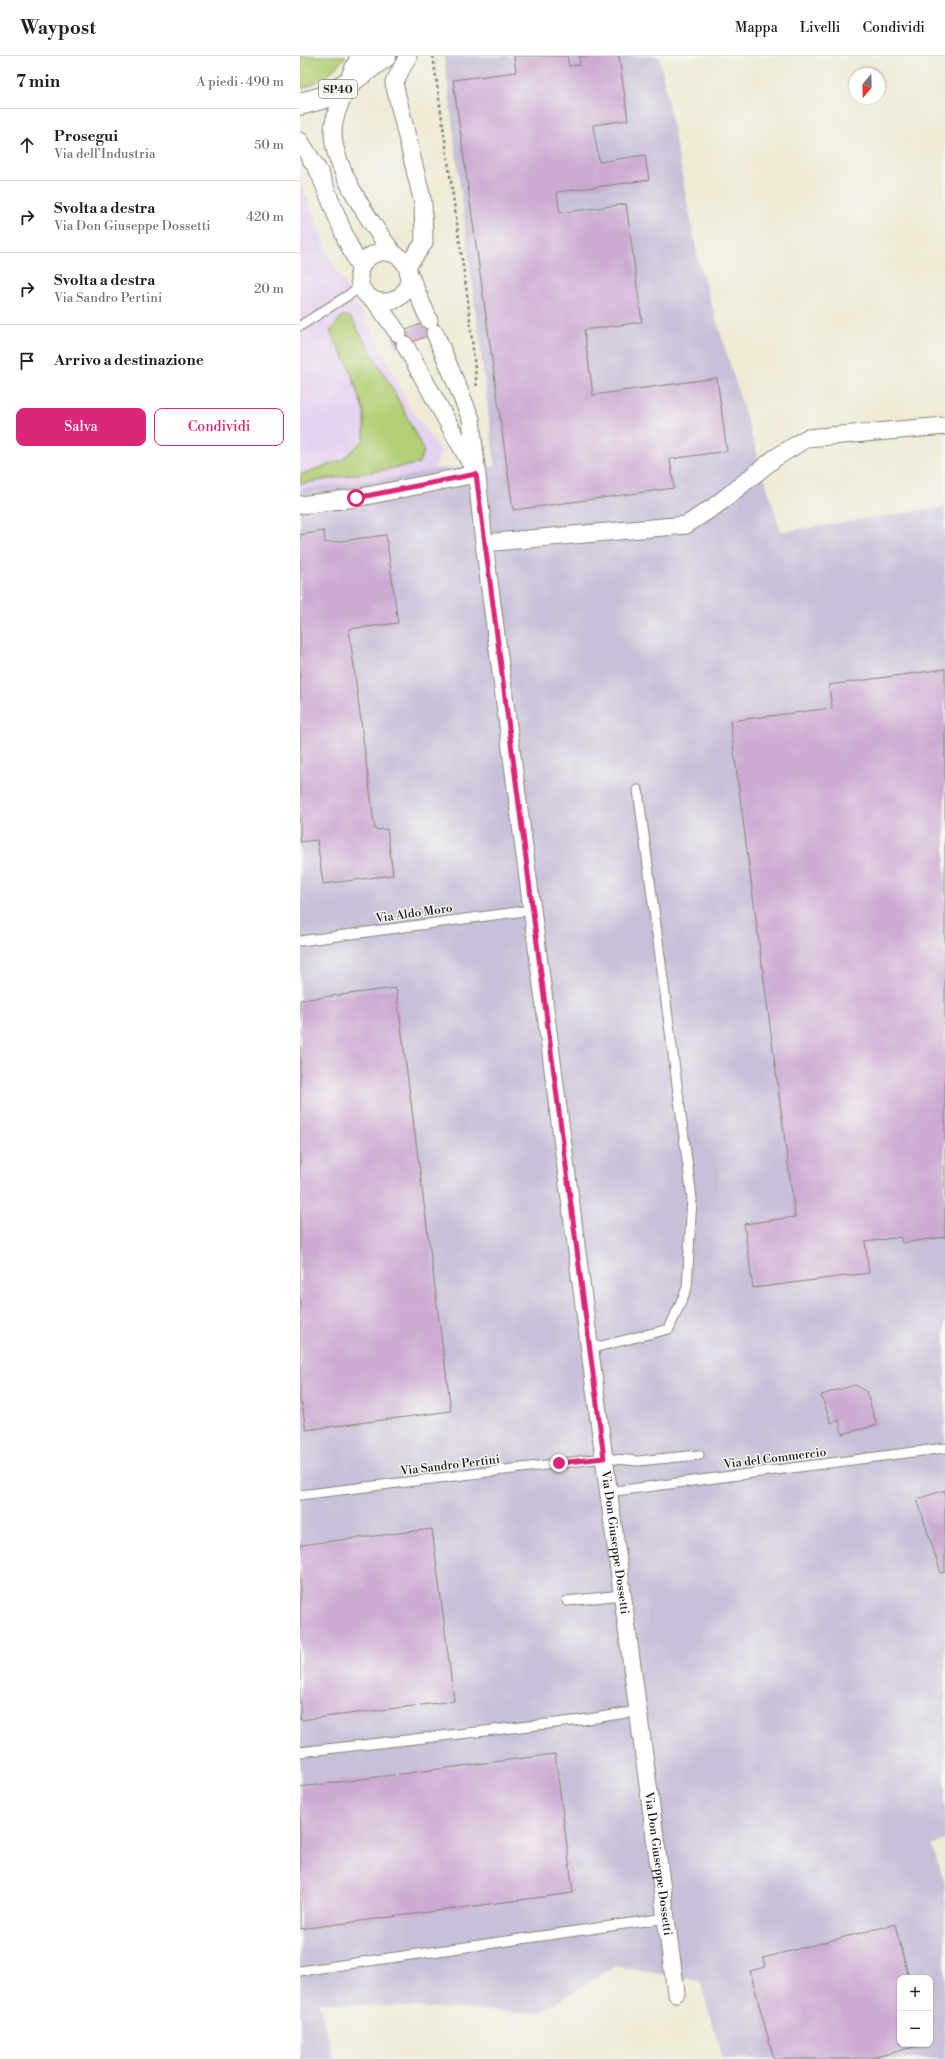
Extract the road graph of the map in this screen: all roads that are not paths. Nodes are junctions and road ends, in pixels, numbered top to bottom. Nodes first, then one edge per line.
1 (362, 56) edge
2 (385, 56) edge
3 (408, 56) edge
4 (350, 82) junction
5 (300, 104) edge
6 (300, 141) edge
7 (393, 253) junction
8 (360, 268) junction
9 (408, 271) junction
10 (361, 288) junction
11 (375, 301) junction
12 (300, 326) edge
13 (945, 426) edge
14 (476, 474) junction
15 (300, 505) edge
16 (484, 543) junction
17 (638, 790) dead end
18 (532, 910) junction
19 (300, 940) edge
20 (589, 1349) junction
21 (945, 1448) edge
22 (699, 1455) dead end
23 (604, 1458) junction
24 (608, 1492) junction
25 (300, 1495) edge
26 (622, 1595) junction
27 (567, 1601) dead end
28 (638, 1711) junction
29 (300, 1752) edge
30 (666, 1918) junction
31 (300, 1971) edge
32 (676, 1993) dead end

1 - 4 main road, SP40
2 - 4 main road, SP40
3 - 9 street
4 - 5 main road, SP40
4 - 7 street, Via Don Giuseppe Dossetti
6 - 8 street
7 - 8 street
7 - 9 street, Via Don Giuseppe Dossetti
8 - 10 street
9 - 11 street
9 - 14 street, Via Don Giuseppe Dossetti
10 - 11 street, Via Don Giuseppe Dossetti
10 - 12 lane
11 - 14 street, Via Don Giuseppe Dossetti
13 - 16 street
14 - 15 street
14 - 16 street, Via Don Giuseppe Dossetti
16 - 18 street, Via Don Giuseppe Dossetti
17 - 20 lane
18 - 19 lane, Via Aldo Moro
18 - 20 street, Via Don Giuseppe Dossetti
20 - 23 street, Via Don Giuseppe Dossetti
21 - 24 lane, Via del Commercio
22 - 23 lane, Via Sandro Pertini
23 - 24 street, Via Don Giuseppe Dossetti
23 - 25 lane, Via Sandro Pertini
24 - 26 street, Via Don Giuseppe Dossetti
26 - 27 lane
26 - 28 street, Via Don Giuseppe Dossetti
28 - 29 lane
28 - 30 street, Via Don Giuseppe Dossetti
30 - 31 lane
30 - 32 street, Via Don Giuseppe Dossetti

